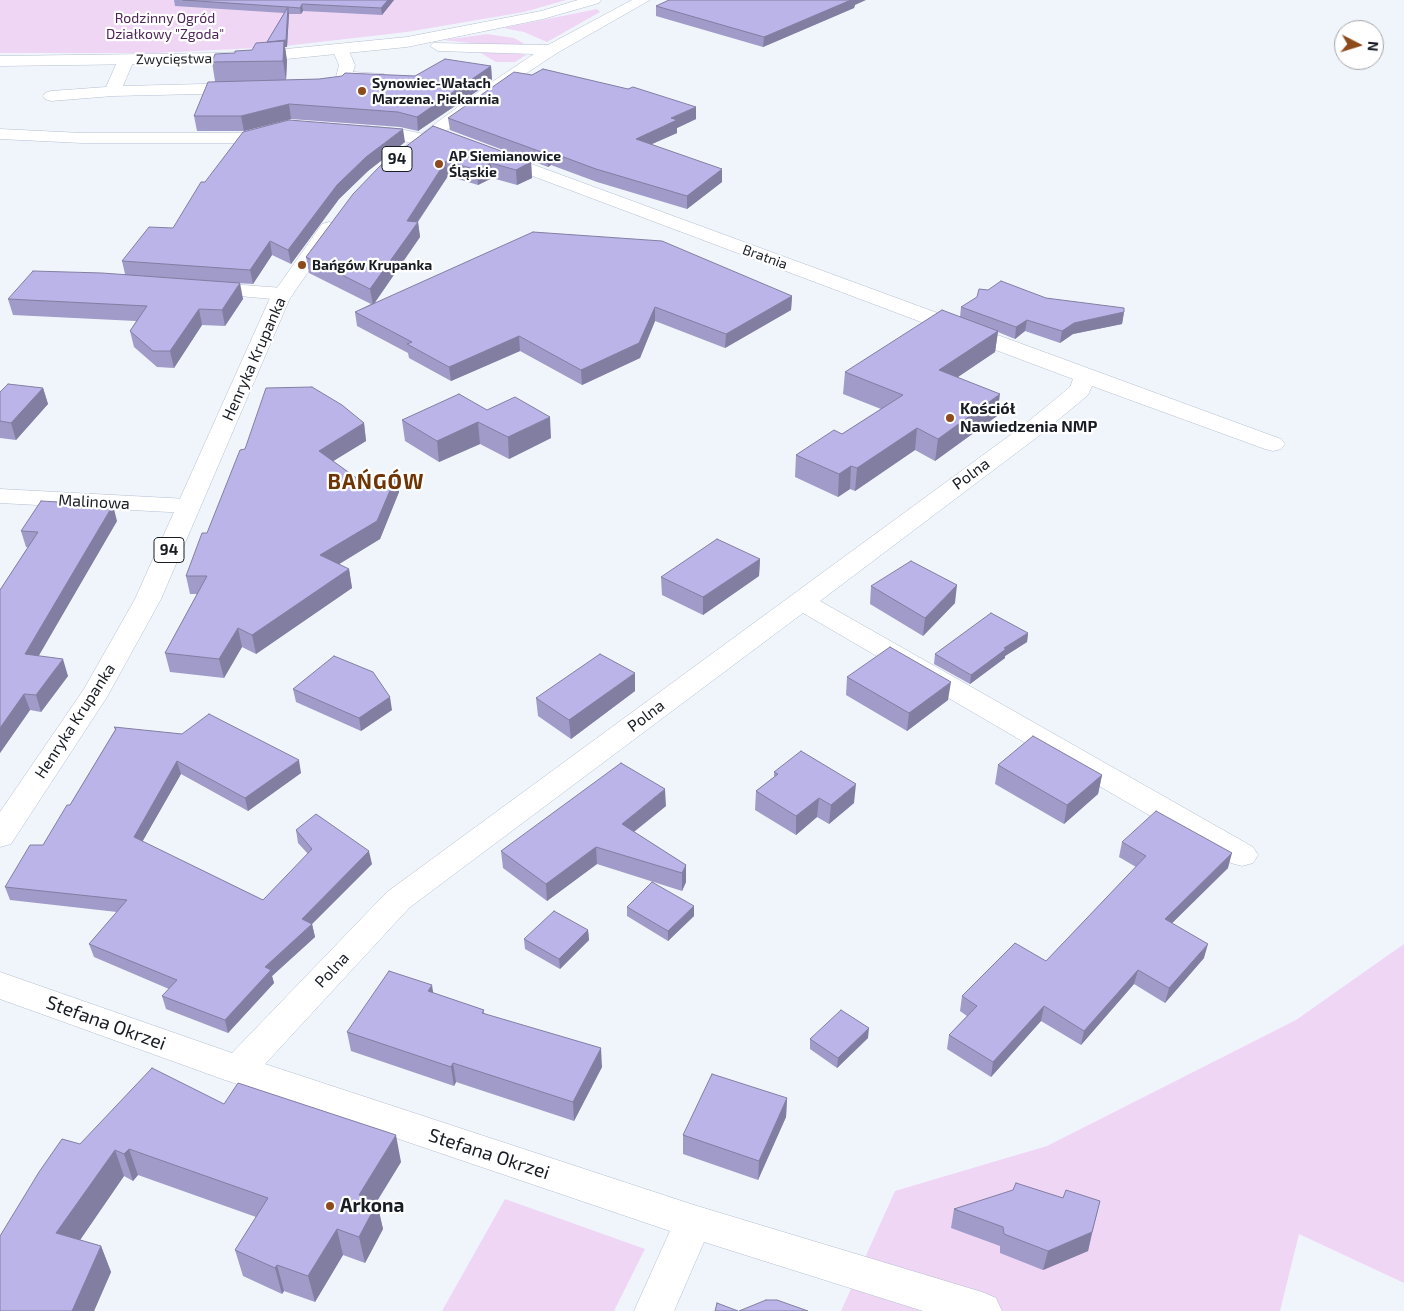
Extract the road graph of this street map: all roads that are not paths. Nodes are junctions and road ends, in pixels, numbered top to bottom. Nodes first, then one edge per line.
1 (594, 0) edge
2 (643, 0) edge
3 (465, 31) junction
4 (408, 42) junction
5 (453, 48) junction
6 (340, 49) junction
7 (551, 50) junction
8 (126, 60) junction
9 (0, 61) edge
10 (491, 73) junction
11 (344, 77) junction
12 (397, 77) edge
13 (328, 85) edge
14 (259, 88) edge
15 (113, 91) junction
16 (51, 96) dead end
17 (291, 126) edge
18 (355, 130) edge
19 (0, 134) edge
20 (427, 135) junction
21 (451, 140) edge
22 (476, 149) edge
23 (395, 160) edge
24 (341, 212) edge
25 (180, 286) edge
26 (283, 294) junction
27 (1082, 383) junction
28 (1273, 444) dead end
29 (0, 496) edge
30 (188, 506) junction
31 (801, 601) junction
32 (0, 836) edge
33 (1242, 855) dead end
34 (0, 985) edge
35 (238, 1070) junction
36 (694, 1222) junction
37 (654, 1311) edge
38 (982, 1311) edge

1 - 3 street, Zwycięstwa
2 - 7 street, 94
3 - 4 street, Zwycięstwa
3 - 7 street, Zwycięstwa
4 - 5 street, Zwycięstwa
4 - 6 street, Zwycięstwa
5 - 7 street, Zwycięstwa
5 - 10 street, Zwycięstwa
6 - 8 street, Zwycięstwa
6 - 11 street
7 - 10 street, 94
8 - 9 street, Zwycięstwa
8 - 15 street
10 - 20 street, 94
11 - 12 street
11 - 13 street
14 - 15 street
15 - 16 street
17 - 19 street
18 - 20 street
20 - 21 street
20 - 23 street, 94
22 - 27 street, Bratnia
24 - 26 street, Henryka Krupanka / 94
25 - 26 street
26 - 30 street, Henryka Krupanka / 94
27 - 28 street, Bratnia
27 - 31 street, Polna
29 - 30 street, Malinowa
30 - 32 street, Henryka Krupanka / 94
31 - 33 street
31 - 35 street, Polna
34 - 35 street, Stefana Okrzei
35 - 36 street, Stefana Okrzei
36 - 37 street
36 - 38 street, Stefana Okrzei

